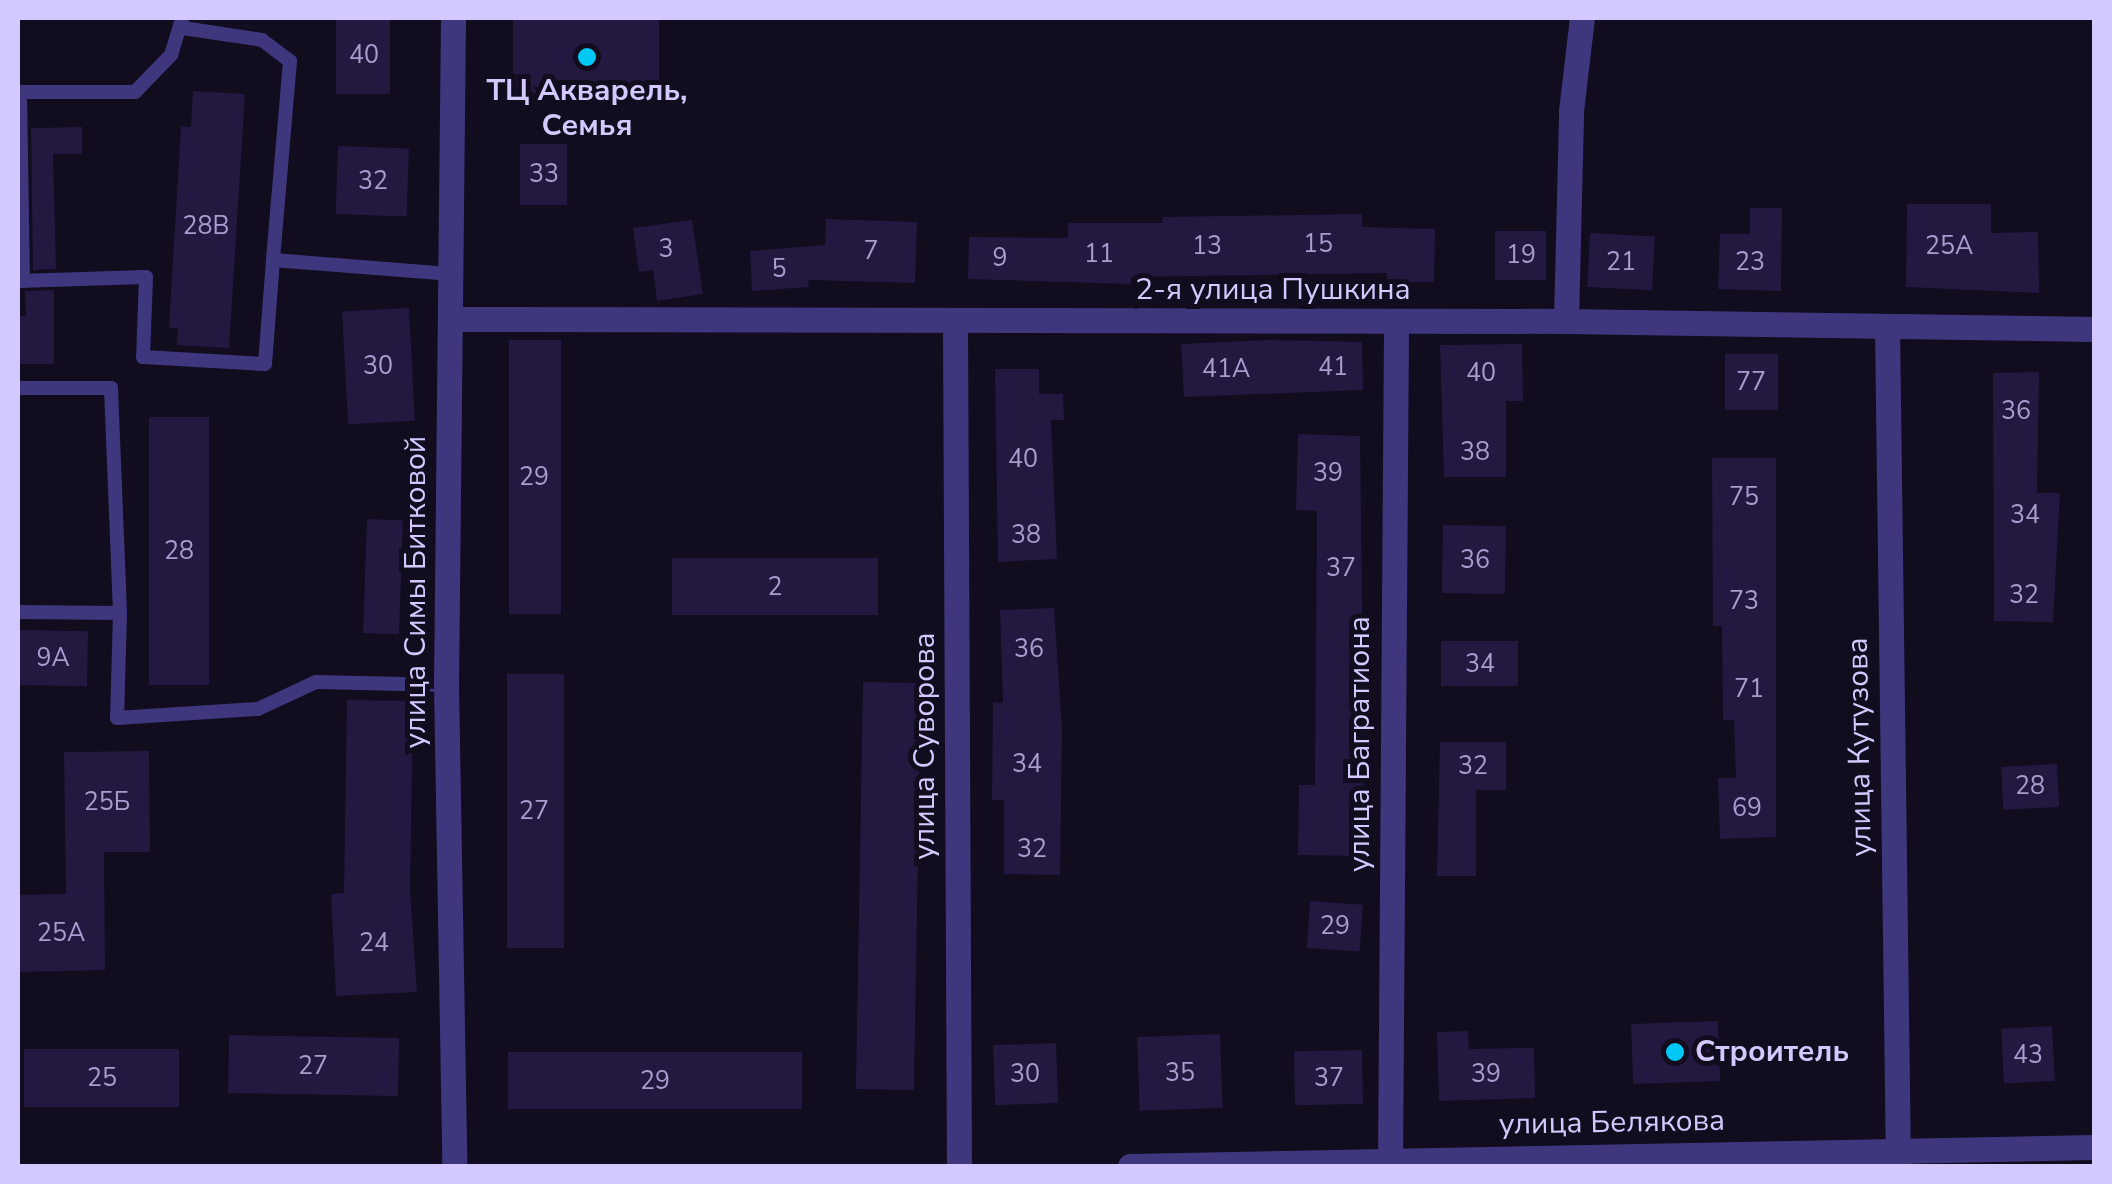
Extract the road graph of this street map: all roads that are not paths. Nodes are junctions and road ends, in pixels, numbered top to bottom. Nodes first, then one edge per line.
1 (453, 18) edge
2 (1582, 18) edge
3 (183, 23) edge
4 (19, 92) edge
5 (273, 260) junction
6 (452, 274) junction
7 (20, 281) edge
8 (451, 319) junction
9 (1566, 321) junction
10 (1396, 322) junction
11 (955, 324) junction
12 (1887, 326) junction
13 (2094, 329) edge
14 (18, 388) edge
15 (18, 612) edge
16 (120, 613) junction
17 (446, 685) junction
18 (2094, 1147) edge
19 (1898, 1158) edge
20 (1390, 1163) edge
21 (454, 1166) edge
22 (959, 1166) edge
23 (1130, 1166) edge

1 - 6 street, улица Симы Битковой
2 - 9 street
3 - 4 lane
3 - 5 lane
4 - 7 lane
5 - 6 lane
5 - 7 lane
6 - 8 street, улица Симы Битковой
8 - 11 street, 2-я улица Пушкина
8 - 17 street, улица Симы Битковой
9 - 10 street, 2-я улица Пушкина
9 - 12 street, 2-я улица Пушкина
10 - 11 street, 2-я улица Пушкина
10 - 20 street, улица Багратиона
11 - 22 street, улица Суворова
12 - 13 street, 2-я улица Пушкина
12 - 19 street, улица Кутузова
14 - 16 lane
15 - 16 lane
16 - 17 lane
17 - 21 street, улица Симы Битковой
18 - 19 street, улица Белякова
19 - 20 street, улица Белякова
20 - 23 street, улица Белякова

